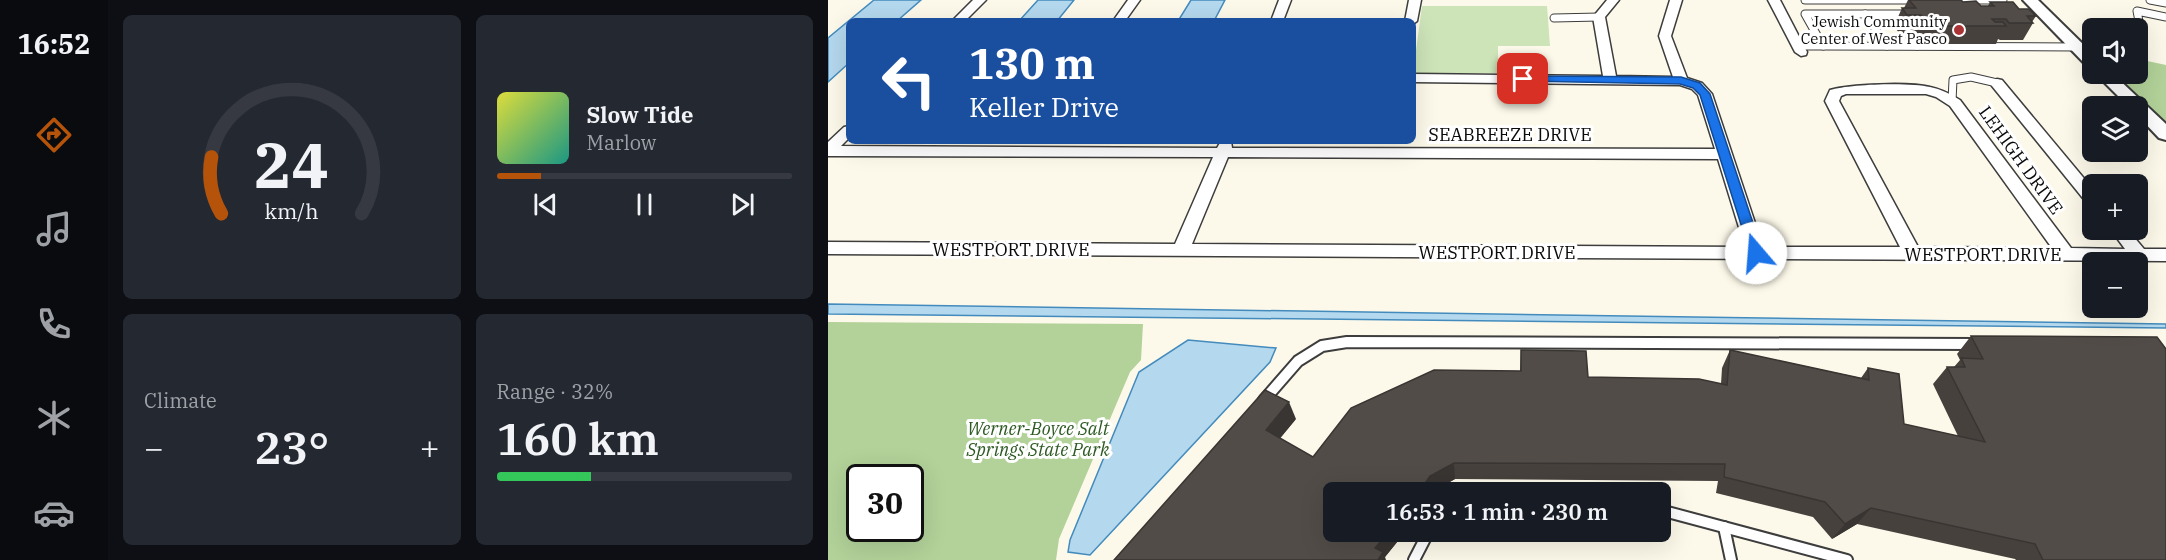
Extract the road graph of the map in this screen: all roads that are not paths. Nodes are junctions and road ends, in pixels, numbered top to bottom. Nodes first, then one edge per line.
1 (980, 0) edge
2 (1134, 0) edge
3 (1285, 0) edge
4 (1415, 0) edge
5 (1613, 0) edge
6 (1676, 0) edge
7 (1773, 0) edge
8 (1805, 0) edge
9 (1922, 0) edge
10 (1945, 0) edge
11 (2003, 0) edge
12 (2151, 0) edge
13 (2166, 3) edge
14 (2010, 7) edge
15 (2037, 10) edge
16 (1865, 14) junction
17 (1915, 14) edge
18 (1599, 17) junction
19 (2166, 17) edge
20 (961, 18) edge
21 (1121, 18) edge
22 (1277, 18) edge
23 (1412, 18) edge
24 (1554, 18) dead end
25 (2138, 18) edge
26 (1907, 33) dead end
27 (2027, 40) dead end
28 (1824, 46) junction
29 (1887, 46) junction
30 (1917, 46) junction
31 (2034, 46) junction
32 (2077, 47) junction
33 (1800, 49) joint
34 (2082, 52) edge
35 (1416, 78) edge
36 (1610, 80) junction
37 (1689, 83) junction
38 (1997, 83) joint
39 (2114, 84) edge
40 (1946, 97) junction
41 (846, 133) edge
42 (2166, 134) edge
43 (1030, 146) edge
44 (1224, 147) edge
45 (828, 151) edge
46 (1724, 154) junction
47 (2082, 186) edge
48 (2127, 240) edge
49 (828, 248) edge
50 (1181, 250) junction
51 (2137, 252) edge
52 (1756, 253) junction
53 (1912, 253) junction
54 (2066, 254) junction
55 (2082, 254) edge
56 (2148, 254) edge
57 (2166, 255) edge
58 (1988, 344) edge
59 (1260, 404) edge
60 (1671, 513) edge
61 (1724, 526) junction
62 (1423, 542) edge
63 (1414, 560) edge
64 (1731, 560) edge
65 (1847, 560) edge

1 - 20 street
2 - 21 street
3 - 22 street
4 - 23 street
5 - 18 street
6 - 37 street
7 - 33 street
8 - 9 lane
10 - 11 lane
11 - 14 lane
12 - 13 lane
15 - 32 street
16 - 17 lane
16 - 28 lane
16 - 29 lane
18 - 24 lane
18 - 36 street
19 - 25 lane
26 - 30 lane
27 - 31 lane
28 - 29 lane
28 - 33 lane
29 - 30 lane
30 - 31 lane
31 - 32 lane
32 - 34 street
35 - 36 street
36 - 37 street
37 - 46 street
38 - 40 lane
38 - 47 street
39 - 42 street
40 - 53 street
40 - 54 street, LEHIGH DRIVE
41 - 45 street
43 - 44 street, SEABREEZE DRIVE
43 - 45 street, SEABREEZE DRIVE
44 - 46 street, SEABREEZE DRIVE
44 - 50 street
46 - 52 street
48 - 51 street
49 - 50 street, WESTPORT DRIVE
50 - 52 street, WESTPORT DRIVE
52 - 53 street, WESTPORT DRIVE
53 - 54 street, WESTPORT DRIVE
54 - 55 street, WESTPORT DRIVE
56 - 57 street, WESTPORT DRIVE
58 - 59 lane
60 - 61 lane
61 - 64 lane
61 - 65 lane
62 - 63 lane

